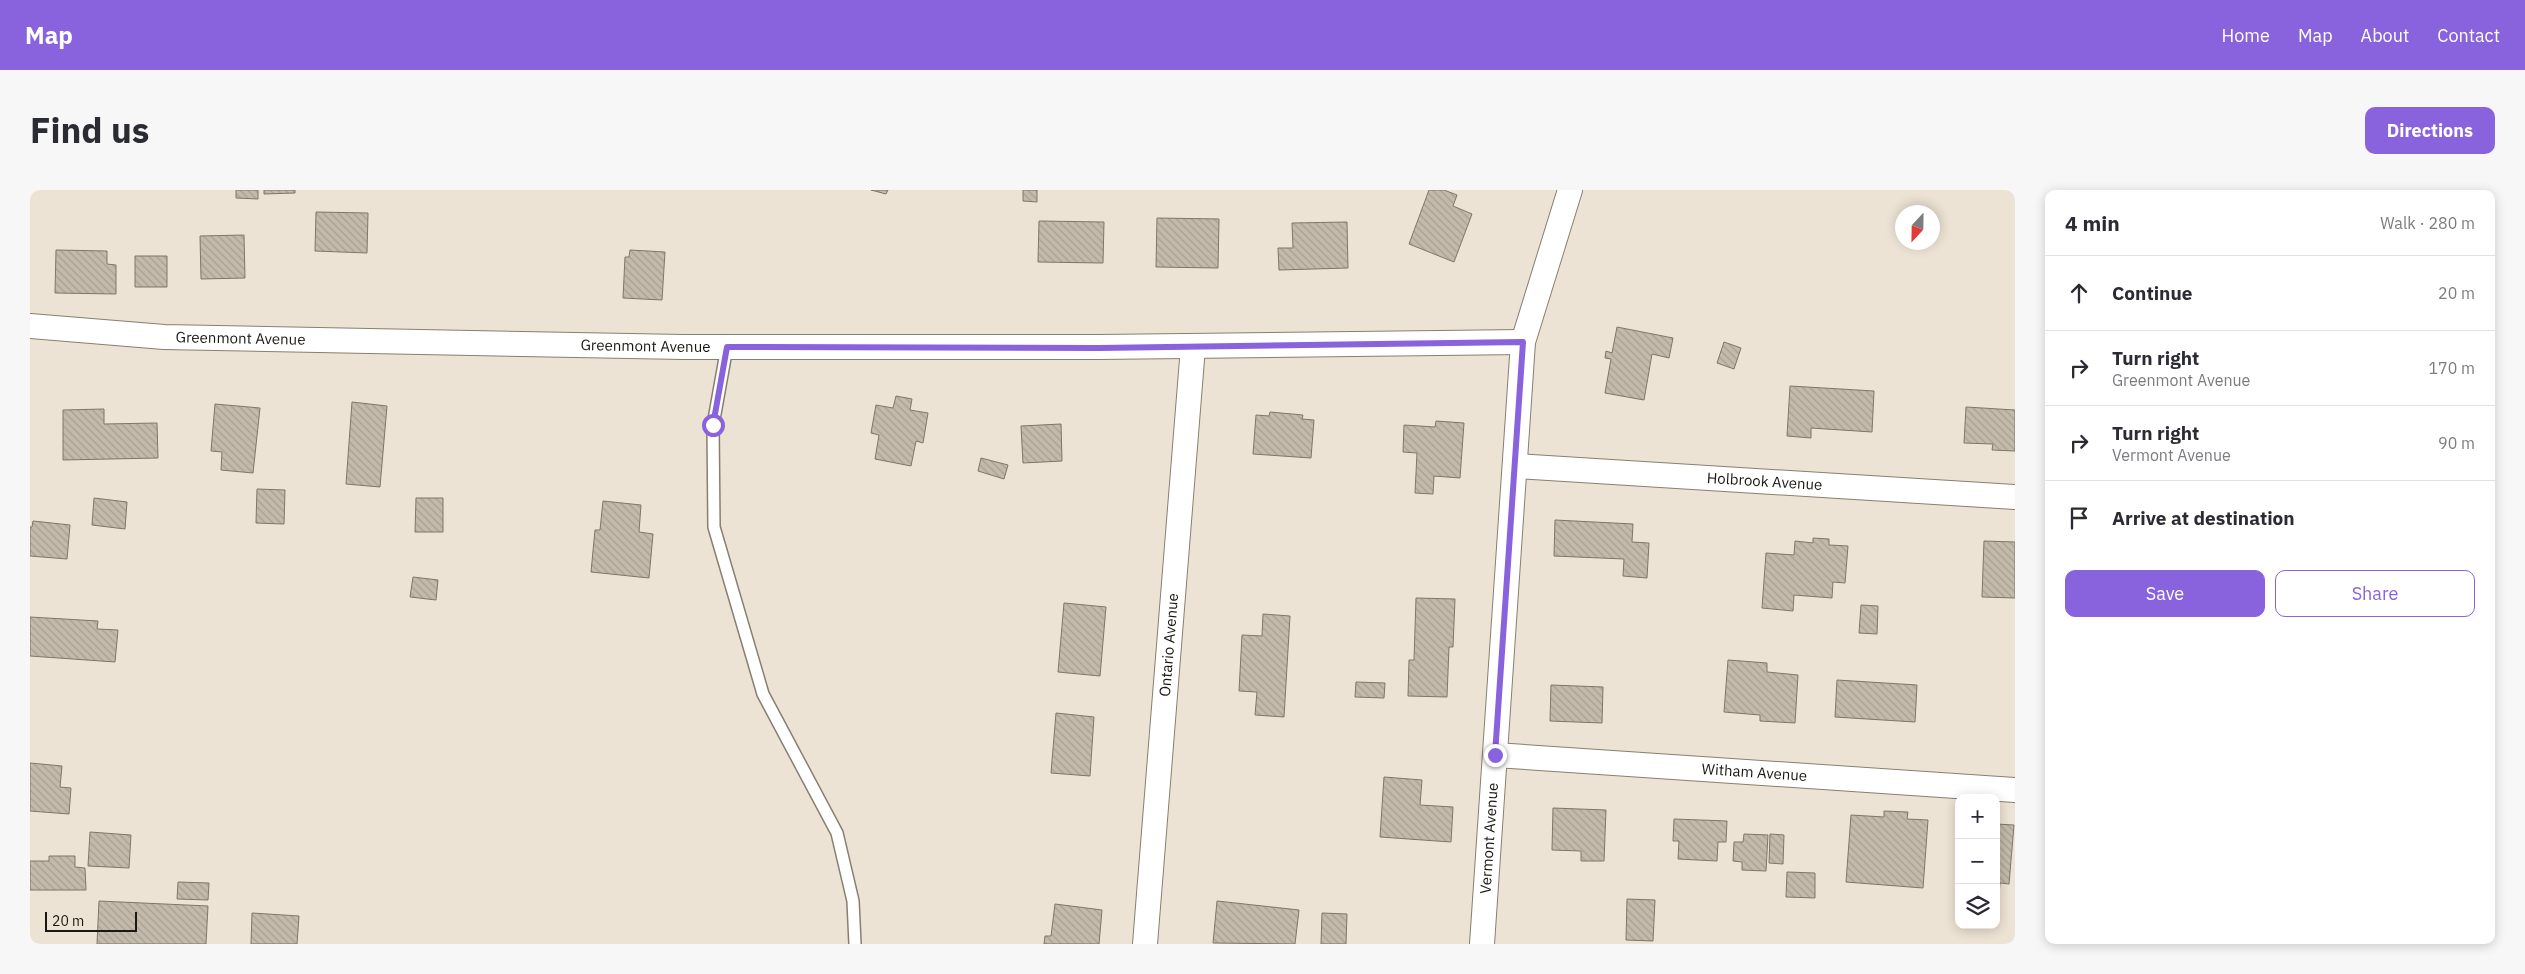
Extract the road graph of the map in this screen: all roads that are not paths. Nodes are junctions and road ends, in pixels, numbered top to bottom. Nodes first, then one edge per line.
1 (1570, 190) edge
2 (30, 326) edge
3 (1523, 342) junction
4 (727, 347) junction
5 (1192, 347) junction
6 (1515, 466) junction
7 (2015, 497) edge
8 (1495, 755) junction
9 (2015, 790) edge
10 (855, 944) edge
11 (1145, 944) edge
12 (1482, 944) edge

1 - 3 street
2 - 4 street, Greenmont Avenue
3 - 5 street, Greenmont Avenue
3 - 6 street, Vermont Avenue
4 - 5 street, Greenmont Avenue
4 - 10 lane
5 - 11 street, Ontario Avenue
6 - 7 street, Holbrook Avenue
6 - 8 street, Vermont Avenue
8 - 9 street, Witham Avenue
8 - 12 street, Vermont Avenue

